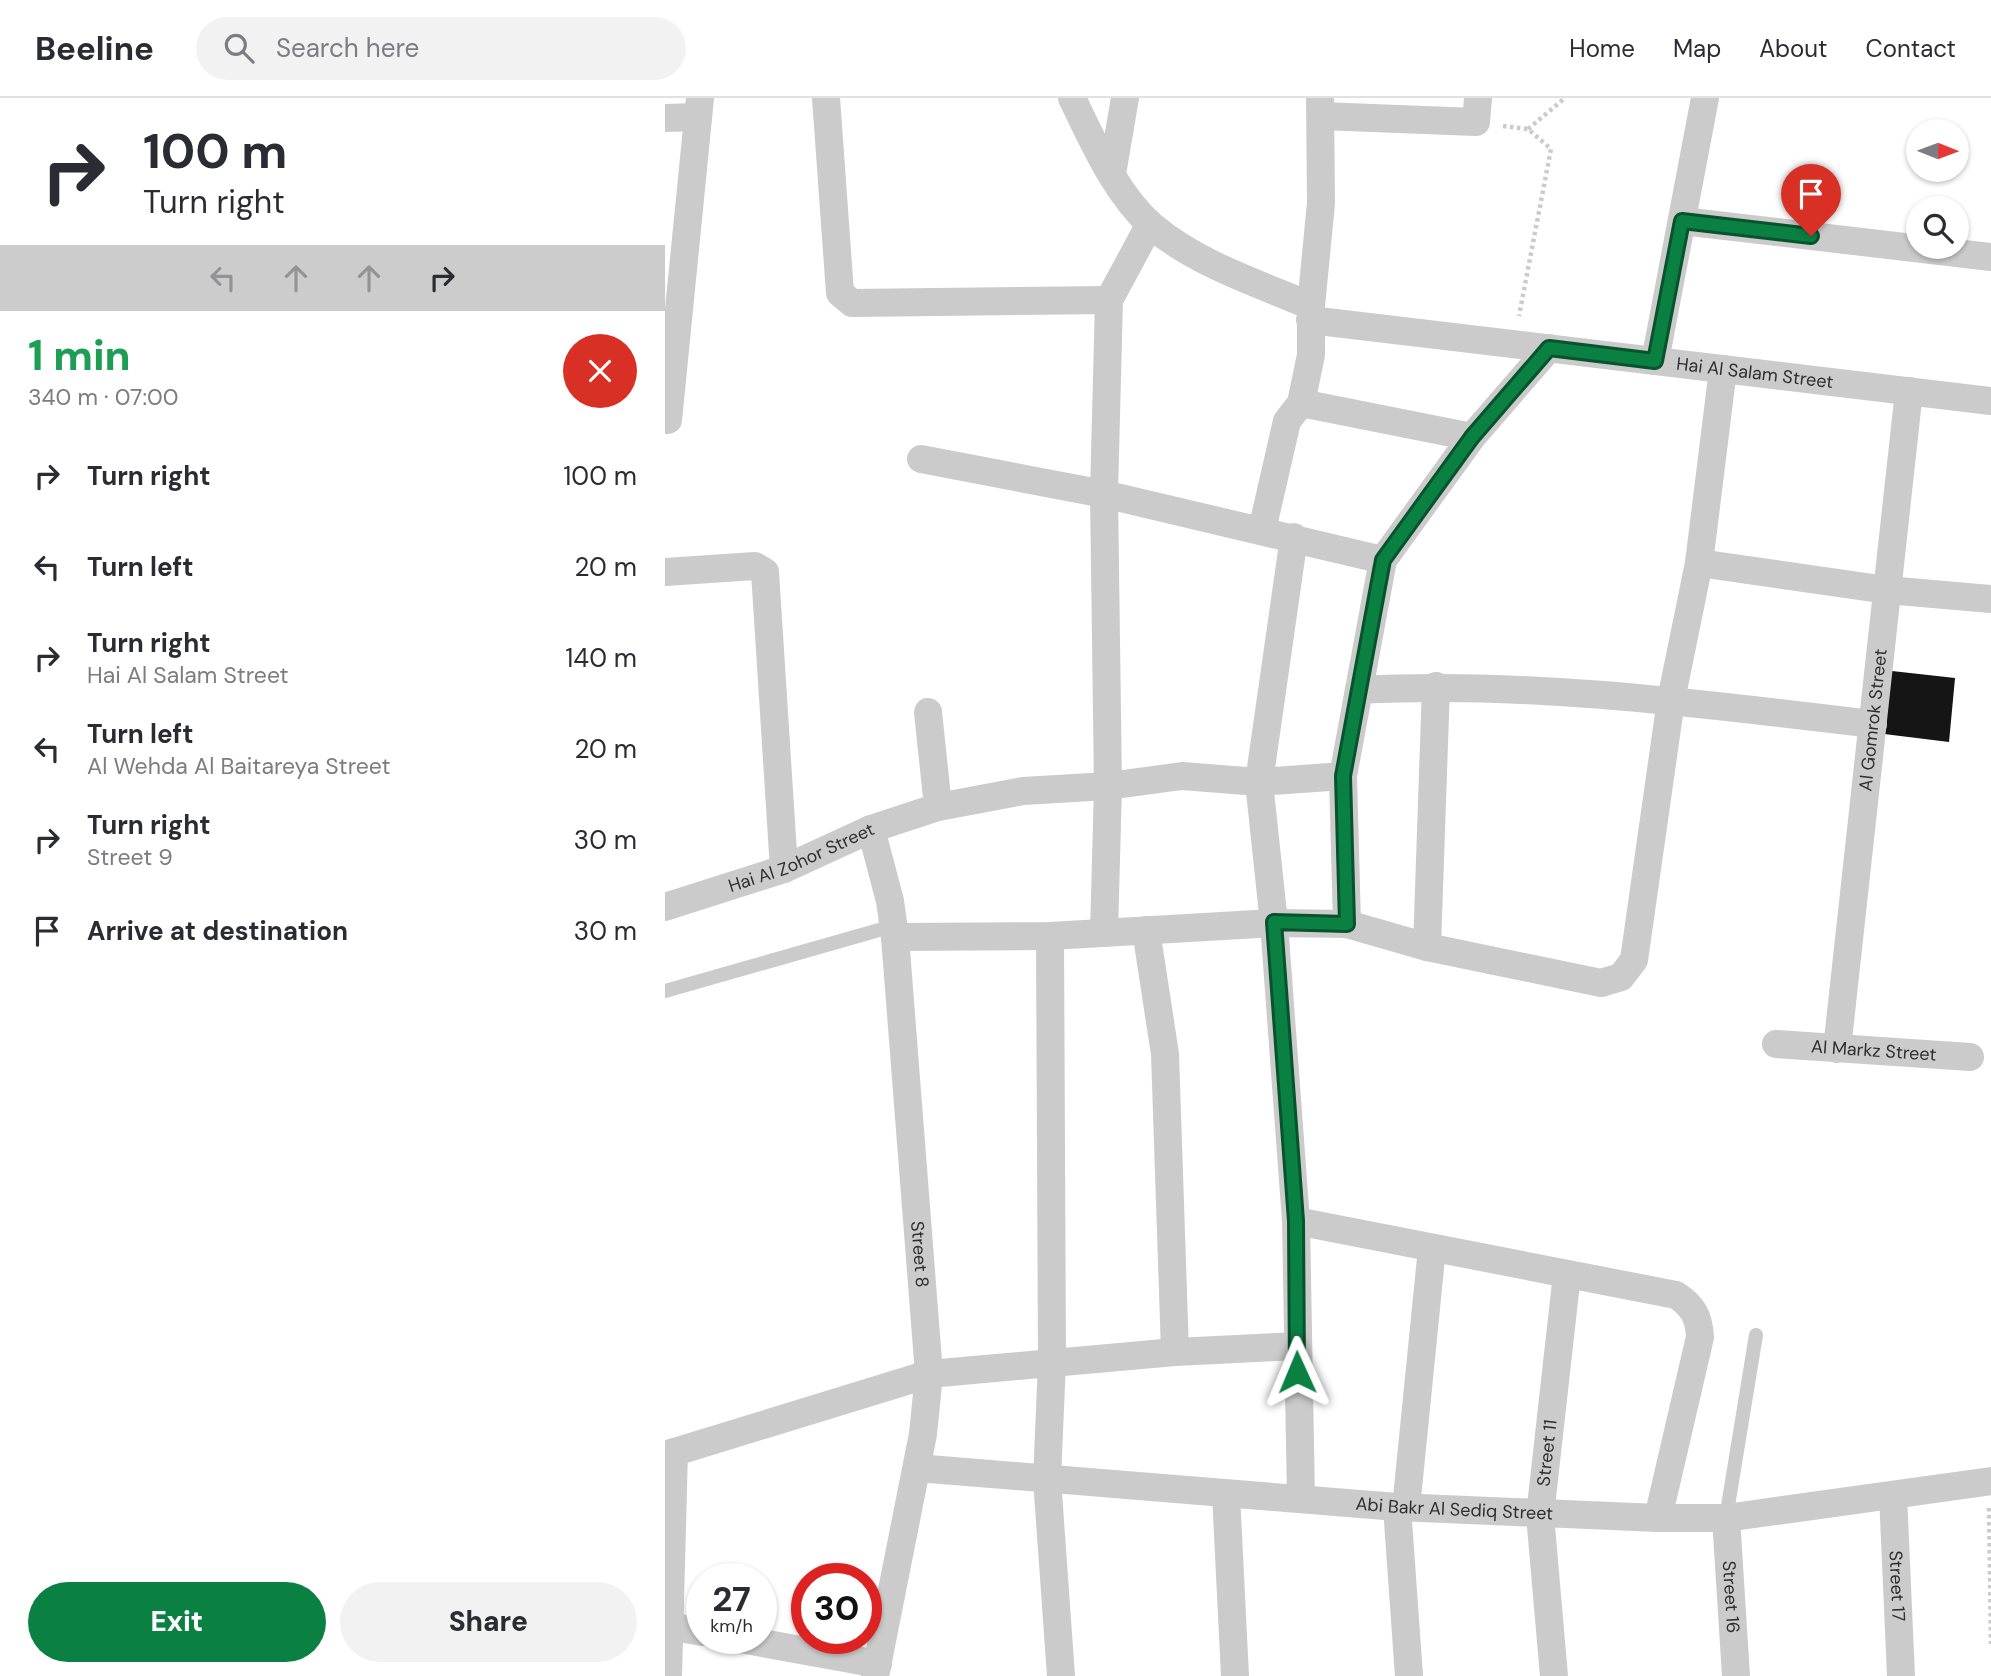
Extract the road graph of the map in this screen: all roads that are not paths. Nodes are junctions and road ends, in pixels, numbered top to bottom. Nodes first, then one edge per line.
1 (826, 98) edge
2 (1072, 98) edge
3 (1125, 98) edge
4 (1478, 98) edge
5 (1705, 98) edge
6 (699, 107) edge
7 (1320, 107) edge
8 (665, 118) edge
9 (1112, 174) junction
10 (1682, 221) junction
11 (1150, 224) junction
12 (1991, 257) edge
13 (1109, 300) junction
14 (1310, 313) junction
15 (1549, 348) junction
16 (1655, 361) junction
17 (1723, 369) junction
18 (1909, 391) junction
19 (1991, 401) edge
20 (1301, 403) junction
21 (668, 421) dead end
22 (1472, 437) junction
23 (921, 459) dead end
24 (1104, 494) junction
25 (1262, 530) junction
26 (1294, 537) junction
27 (1383, 560) junction
28 (1699, 563) junction
29 (665, 572) edge
30 (1887, 590) junction
31 (1991, 599) edge
32 (1436, 686) junction
33 (1359, 690) junction
34 (1671, 700) junction
35 (928, 712) dead end
36 (1873, 724) junction
37 (1343, 776) junction
38 (1259, 782) junction
39 (1108, 786) junction
40 (938, 807) junction
41 (871, 829) junction
42 (784, 869) junction
43 (665, 907) edge
44 (1274, 922) junction
45 (1347, 924) junction
46 (1146, 930) junction
47 (894, 932) junction
48 (1104, 933) junction
49 (1050, 936) junction
50 (1427, 947) junction
51 (665, 990) edge
52 (1776, 1044) dead end
53 (1837, 1049) junction
54 (1970, 1057) dead end
55 (1296, 1221) junction
56 (1432, 1248) junction
57 (1567, 1274) junction
58 (1756, 1335) dead end
59 (1297, 1346) junction
60 (1175, 1352) junction
61 (1052, 1362) junction
62 (929, 1374) junction
63 (670, 1454) edge
64 (916, 1468) junction
65 (1047, 1479) junction
66 (1990, 1481) edge
67 (1226, 1493) junction
68 (1893, 1495) junction
69 (1301, 1499) junction
70 (1401, 1508) junction
71 (1540, 1515) junction
72 (1658, 1518) junction
73 (1726, 1518) junction
74 (669, 1626) junction
75 (686, 1629) edge
76 (777, 1647) edge
77 (877, 1670) edge
78 (668, 1676) edge
79 (1061, 1676) edge
80 (1235, 1676) edge
81 (1409, 1676) edge
82 (1554, 1676) edge
83 (1736, 1676) edge
84 (1901, 1676) edge

1 - 13 street
2 - 9 street, Hai Al Salam Street
3 - 9 street
4 - 7 street
5 - 10 street
6 - 8 street
6 - 21 street
7 - 14 street
9 - 11 street, Hai Al Salam Street
10 - 12 street
10 - 16 street
11 - 13 street
11 - 14 street, Hai Al Salam Street
13 - 24 street
14 - 15 street, Hai Al Salam Street
14 - 20 street
15 - 16 street, Hai Al Salam Street
15 - 22 street
16 - 17 street, Hai Al Salam Street
17 - 18 street, Hai Al Salam Street
17 - 28 street
18 - 19 street, Hai Al Salam Street
18 - 30 street, Al Gomrok Street
20 - 22 street
20 - 25 street
22 - 27 street
23 - 24 street
24 - 25 street
24 - 39 street
25 - 26 street
26 - 27 street
26 - 38 street
27 - 33 street
28 - 30 street
28 - 34 street
29 - 42 street
30 - 31 street
30 - 36 street, Al Gomrok Street
32 - 33 street
32 - 34 street
32 - 50 street
33 - 37 street
34 - 36 street
34 - 50 street
35 - 40 street
36 - 53 street, Al Gomrok Street
37 - 38 street, Hai Al Zohor Street
37 - 45 street
38 - 39 street, Hai Al Zohor Street
38 - 44 street
39 - 40 street, Hai Al Zohor Street
39 - 48 street
40 - 41 street, Hai Al Zohor Street
41 - 42 street, Hai Al Zohor Street
41 - 47 street, Street 8
42 - 43 street, Hai Al Zohor Street
44 - 45 street
44 - 46 street
44 - 55 street
45 - 50 street
46 - 48 street
46 - 60 street
47 - 49 street
47 - 51 lane
47 - 62 street, Street 8
48 - 49 street
49 - 61 street
52 - 53 street, Al Markz Street
53 - 54 street, Al Markz Street
55 - 56 street
55 - 59 street
56 - 57 street
56 - 70 street
57 - 71 street, Street 11
57 - 72 street
58 - 73 lane
59 - 60 street
59 - 69 street
60 - 61 street
61 - 62 street
61 - 65 street
62 - 63 street
62 - 64 street, Street 8
63 - 74 street
64 - 65 street, Abi Bakr Al Sediq Street
64 - 77 street, Street 8
65 - 67 street, Abi Bakr Al Sediq Street
65 - 79 street
66 - 68 street, Abi Bakr Al Sediq Street
67 - 69 street, Abi Bakr Al Sediq Street
67 - 80 street
68 - 73 street, Abi Bakr Al Sediq Street
68 - 84 street, Street 17
69 - 70 street, Abi Bakr Al Sediq Street
70 - 71 street, Abi Bakr Al Sediq Street
70 - 81 street
71 - 72 street, Abi Bakr Al Sediq Street
71 - 82 street, Street 11
72 - 73 street, Abi Bakr Al Sediq Street
73 - 83 street, Street 16
74 - 75 street
74 - 78 street
76 - 77 street

